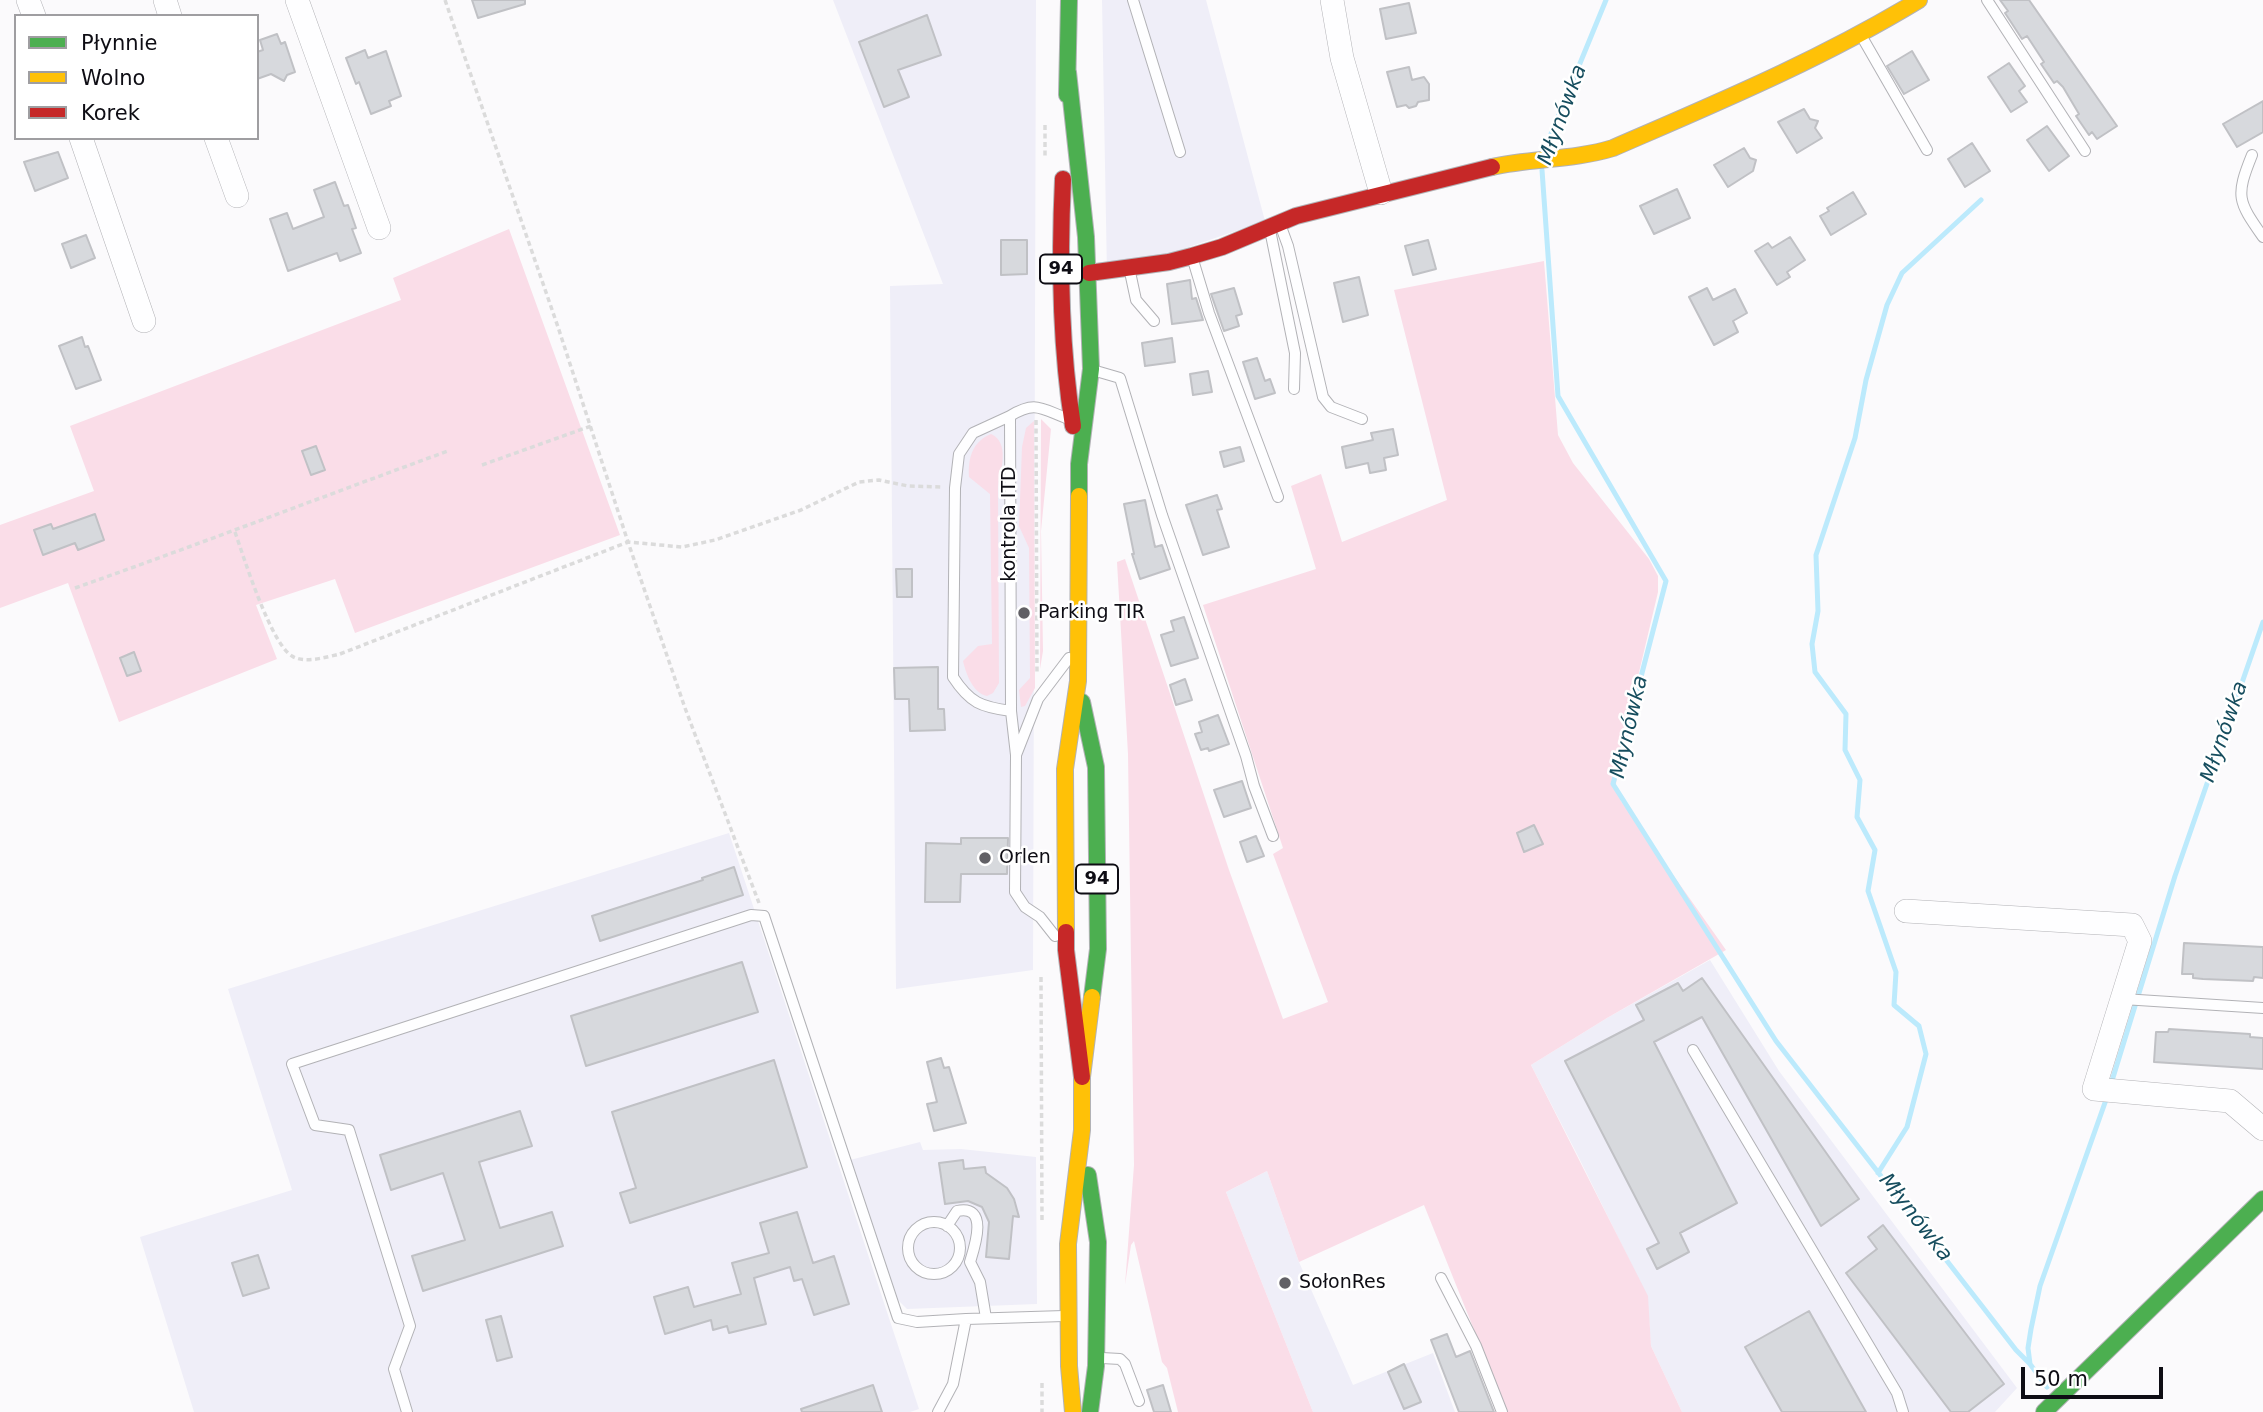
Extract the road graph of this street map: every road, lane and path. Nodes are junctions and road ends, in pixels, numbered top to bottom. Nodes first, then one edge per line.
1 (297, 0) edge
2 (445, 0) edge
3 (1069, 0) edge
4 (1133, 0) edge
5 (1332, 0) edge
6 (1919, 0) edge
7 (1987, 0) edge
8 (1861, 35) junction
9 (1068, 72) junction
10 (82, 140) edge
11 (217, 140) edge
12 (1927, 150) dead end
13 (2085, 151) dead end
14 (1180, 152) dead end
15 (2252, 155) dead end
16 (1381, 193) junction
17 (237, 196) dead end
18 (1275, 225) junction
19 (379, 228) dead end
20 (2263, 237) edge
21 (1192, 257) junction
22 (1129, 266) junction
23 (1089, 273) junction
24 (144, 321) dead end
25 (1154, 321) dead end
26 (1091, 369) junction
27 (1294, 389) dead end
28 (1010, 416) junction
29 (1362, 419) dead end
30 (1078, 425) junction
31 (591, 426) junction
32 (449, 451) dead end
33 (482, 464) dead end
34 (955, 488) junction
35 (1278, 498) dead end
36 (234, 532) junction
37 (628, 542) junction
38 (75, 588) dead end
39 (1079, 645) junction
40 (1078, 681) junction
41 (1011, 711) junction
42 (1016, 755) junction
43 (1273, 836) dead end
44 (1096, 850) junction
45 (1086, 874) dead end
46 (1077, 890) dead end
47 (1053, 911) junction
48 (1906, 911) dead end
49 (764, 916) junction
50 (1066, 950) junction
51 (2123, 999) junction
52 (2263, 1009) edge
53 (1693, 1050) dead end
54 (1082, 1077) junction
55 (2263, 1129) edge
56 (1082, 1130) junction
57 (2263, 1199) edge
58 (947, 1226) junction
59 (1441, 1278) dead end
60 (1098, 1284) junction
61 (1077, 1310) junction
62 (986, 1318) junction
63 (965, 1319) junction
64 (1096, 1358) junction
65 (1139, 1401) dead end
66 (407, 1412) edge
67 (938, 1412) edge
68 (1073, 1412) edge
69 (1090, 1412) edge
70 (1502, 1412) edge
71 (1903, 1412) edge
72 (2044, 1412) edge

1 - 19 street
2 - 31 path
3 - 9 main road, 94
4 - 14 lane
5 - 16 street
6 - 8 main road
7 - 13 lane
8 - 12 lane
8 - 16 main road
9 - 23 main road, 94
9 - 30 main road, 94
10 - 24 street
11 - 17 street
15 - 20 lane
16 - 18 main road
18 - 21 main road
18 - 27 lane
18 - 29 lane
21 - 22 main road
21 - 35 lane
22 - 23 main road
22 - 25 lane
23 - 26 main road, 94
26 - 30 main road, 94
26 - 43 lane
28 - 30 lane
28 - 34 lane
28 - 41 lane, kontrola ITD
30 - 39 main road, 94
31 - 33 path
31 - 37 path
32 - 36 path
34 - 37 path
34 - 41 lane
36 - 37 path
36 - 38 path
37 - 49 path
39 - 40 main road, 94
39 - 42 lane
40 - 44 main road, 94
40 - 47 main road, 94
41 - 42 lane, kontrola ITD
42 - 47 lane
44 - 45 lane
44 - 54 main road, 94
46 - 47 lane
47 - 50 main road, 94
47 - 50 lane
48 - 51 street
49 - 63 lane
49 - 66 lane
50 - 54 main road, 94
51 - 52 lane
51 - 55 street
53 - 71 lane
54 - 56 main road, 94
56 - 60 main road, 94
56 - 61 main road, 94
57 - 72 main road
58 - 58 lane
58 - 62 lane
59 - 70 lane
60 - 61 lane
60 - 64 main road, 94
61 - 62 lane
61 - 68 main road, 94
62 - 63 lane
63 - 67 lane
64 - 65 lane
64 - 69 main road, 94

